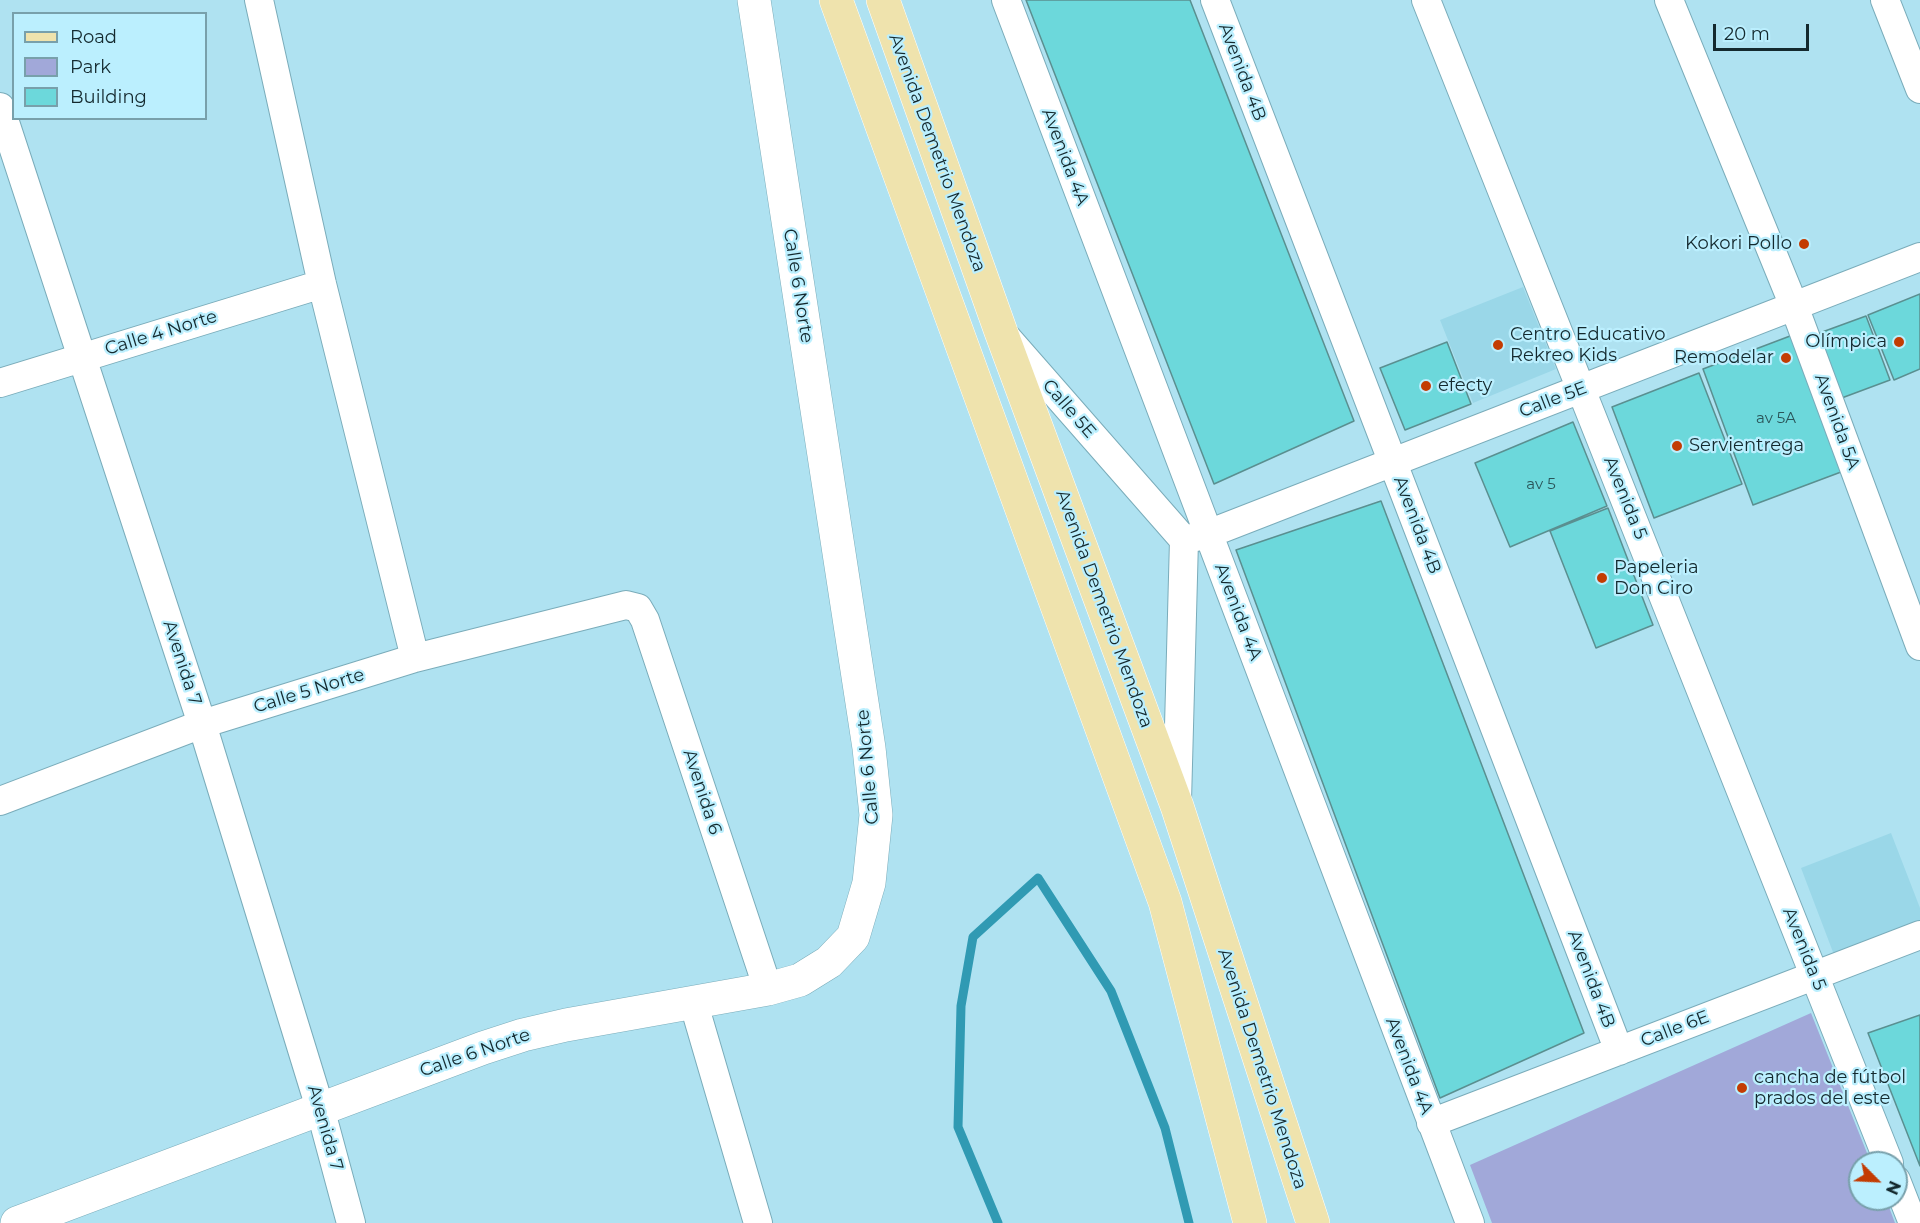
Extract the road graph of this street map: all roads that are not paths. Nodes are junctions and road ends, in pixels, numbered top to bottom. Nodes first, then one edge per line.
1 (259, 0) edge
2 (754, 0) edge
3 (836, 0) edge
4 (883, 0) edge
5 (1006, 0) edge
6 (1215, 0) edge
7 (1426, 0) edge
8 (1669, 0) edge
9 (1885, 0) edge
10 (1920, 89) edge
11 (0, 107) edge
12 (1920, 256) edge
13 (322, 284) junction
14 (1794, 306) junction
15 (1001, 332) junction
16 (82, 357) junction
17 (0, 384) edge
18 (1581, 389) junction
19 (1392, 462) junction
20 (1196, 537) junction
21 (626, 605) joint
22 (1920, 646) edge
23 (415, 658) junction
24 (202, 724) junction
25 (0, 801) edge
26 (1177, 806) junction
27 (1920, 935) edge
28 (1815, 975) junction
29 (768, 989) junction
30 (693, 1001) junction
31 (1619, 1051) junction
32 (320, 1108) junction
33 (1431, 1123) junction
34 (1884, 1151) edge
35 (18, 1223) edge
36 (351, 1223) edge
37 (758, 1223) edge
38 (1250, 1223) edge
39 (1312, 1223) edge
40 (1470, 1223) edge

1 - 13 street
2 - 29 street, Calle 6 Norte
3 - 38 main road
4 - 15 main road, Avenida Demetrio Mendoza
5 - 20 street, Avenida 4A
6 - 19 street, Avenida 4B
7 - 18 street, Avenida 5
8 - 14 street, Avenida 5A
9 - 10 street
11 - 16 street, Avenida 7
12 - 14 street, Calle 5E
13 - 16 street, Calle 4 Norte
13 - 23 street
14 - 18 street, Calle 5E
14 - 22 street, Avenida 5A
15 - 20 street, Calle 5E
15 - 26 main road, Avenida Demetrio Mendoza
16 - 17 street, Calle 4 Norte
16 - 24 street, Avenida 7
18 - 19 street, Calle 5E
18 - 28 street, Avenida 5
19 - 20 street, Calle 5E
19 - 31 street, Avenida 4B
20 - 26 street
20 - 33 street, Avenida 4A
21 - 23 street, Calle 5 Norte
21 - 29 street, Avenida 6
23 - 24 street, Calle 5 Norte
24 - 25 street, Calle 5 Norte
24 - 32 street, Avenida 7
26 - 39 main road, Avenida Demetrio Mendoza
27 - 28 street, Calle 6E
28 - 31 street, Calle 6E
28 - 34 street, Avenida 5
29 - 30 street, Calle 6 Norte
30 - 32 street, Calle 6 Norte
30 - 37 street
31 - 33 street, Calle 6E
32 - 35 street, Calle 6 Norte
32 - 36 street, Avenida 7
33 - 40 street, Avenida 4A

